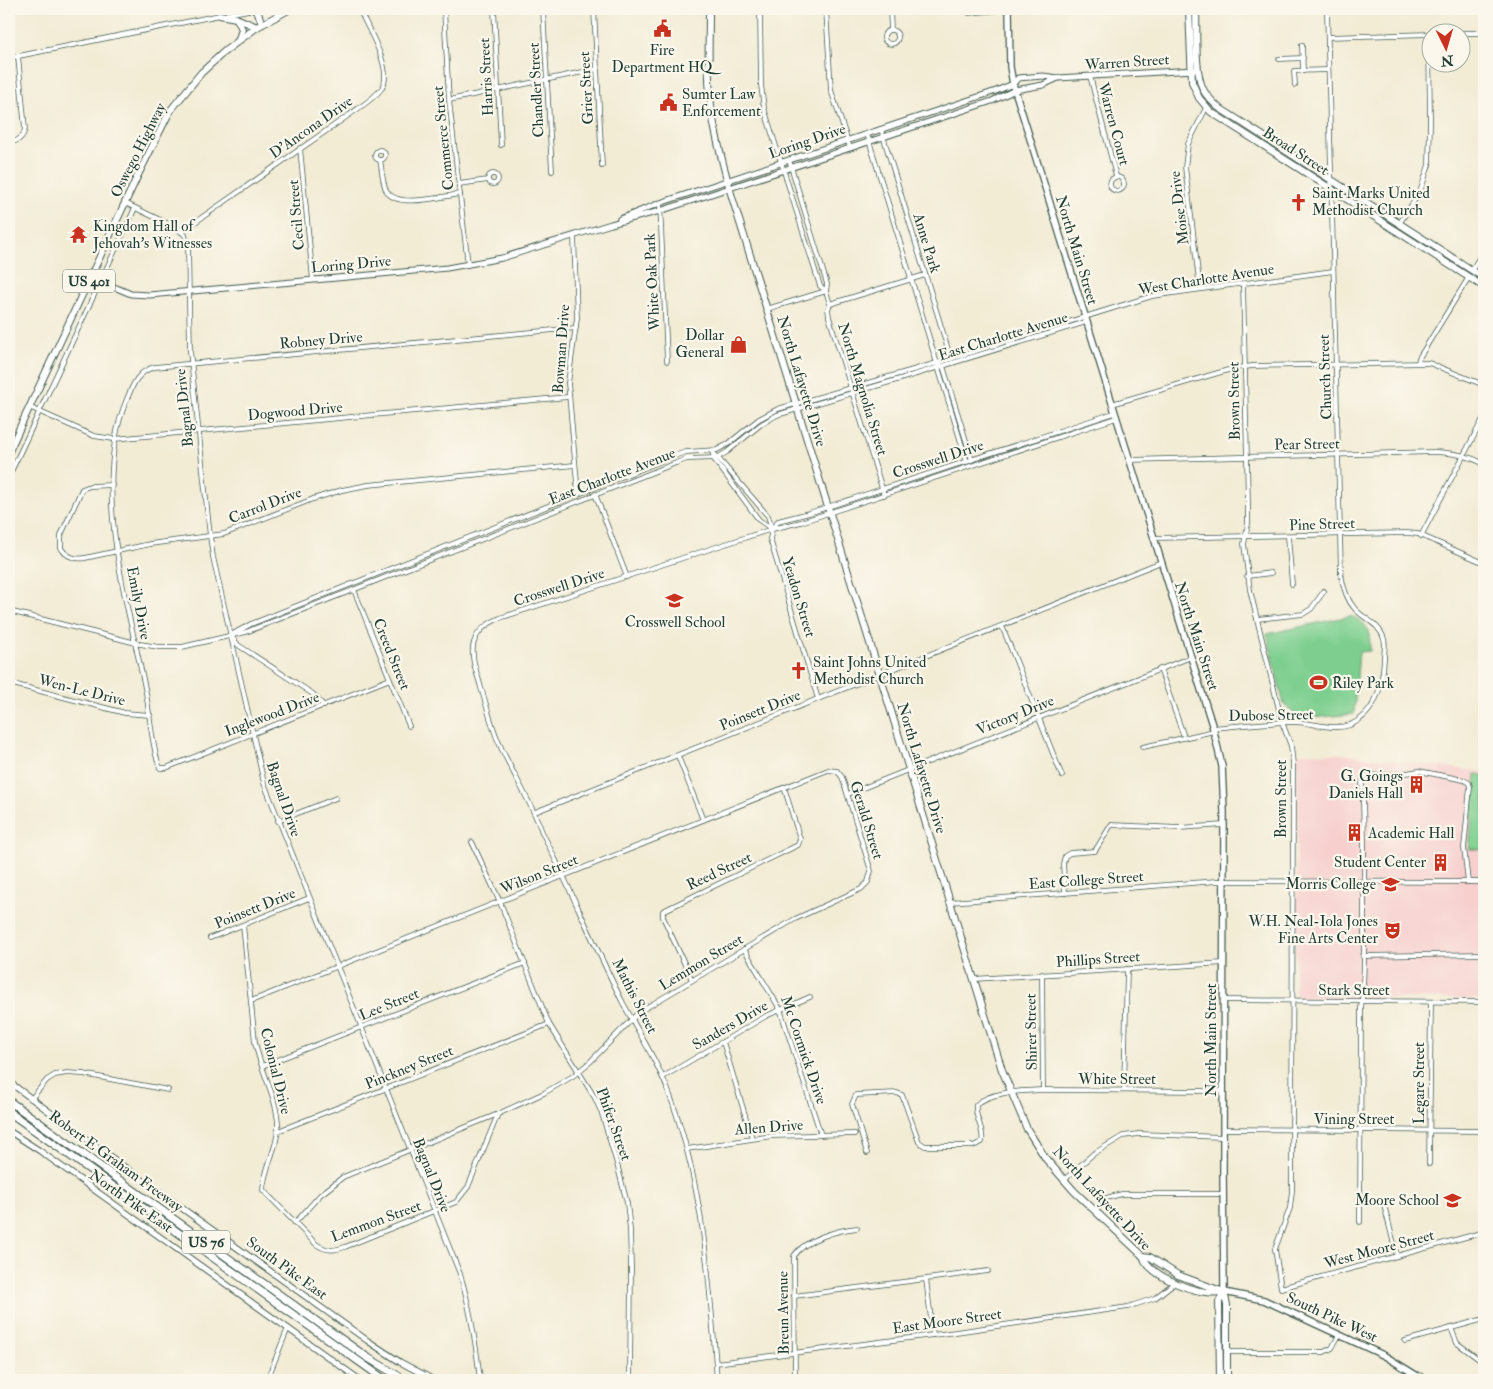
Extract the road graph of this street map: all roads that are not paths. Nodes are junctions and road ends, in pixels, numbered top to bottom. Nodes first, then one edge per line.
1 (254, 9) edge
2 (290, 9) edge
3 (359, 9) edge
4 (444, 9) edge
5 (494, 9) edge
6 (543, 9) edge
7 (594, 9) edge
8 (709, 9) edge
9 (760, 9) edge
10 (826, 9) edge
11 (890, 9) edge
12 (1009, 9) edge
13 (1189, 9) edge
14 (1196, 9) edge
15 (1327, 9) edge
16 (969, 13) dead end
17 (220, 16) junction
18 (236, 18) junction
19 (259, 25) junction
20 (891, 30) dead end
21 (1470, 33) edge
22 (1484, 33) edge
23 (1420, 34) edge
24 (1328, 37) junction
25 (239, 39) junction
26 (1302, 45) dead end
27 (18, 56) junction
28 (9, 58) edge
29 (1303, 58) junction
30 (1279, 59) dead end
31 (597, 69) junction
32 (1191, 70) junction
33 (1198, 70) junction
34 (1328, 70) junction
35 (1303, 71) junction
36 (1430, 72) edge
37 (1090, 76) junction
38 (1058, 78) junction
39 (547, 80) junction
40 (1013, 84) junction
41 (1295, 85) dead end
42 (498, 90) junction
43 (1015, 90) junction
44 (1210, 99) junction
45 (449, 100) junction
46 (1206, 107) junction
47 (881, 129) junction
48 (867, 134) junction
49 (883, 137) junction
50 (847, 140) junction
51 (869, 142) junction
52 (9, 143) edge
53 (501, 145) dead end
54 (300, 148) junction
55 (850, 148) junction
56 (380, 160) dead end
57 (789, 160) junction
58 (782, 162) junction
59 (602, 166) dead end
60 (791, 168) junction
61 (784, 170) junction
62 (552, 171) dead end
63 (1116, 176) dead end
64 (1331, 179) junction
65 (488, 180) dead end
66 (728, 181) junction
67 (459, 184) junction
68 (730, 188) junction
69 (1331, 188) junction
70 (460, 194) junction
71 (125, 203) junction
72 (660, 203) junction
73 (135, 208) junction
74 (660, 211) junction
75 (1400, 223) junction
76 (611, 224) junction
77 (1395, 230) junction
78 (182, 232) junction
79 (574, 236) junction
80 (1484, 249) edge
81 (468, 265) junction
82 (1472, 270) junction
83 (1333, 271) junction
84 (925, 275) junction
85 (90, 277) junction
86 (1469, 277) junction
87 (1484, 278) edge
88 (911, 279) junction
89 (313, 280) junction
90 (101, 282) junction
91 (1243, 283) junction
92 (1484, 287) edge
93 (1200, 289) junction
94 (188, 291) junction
95 (826, 291) junction
96 (830, 304) junction
97 (767, 309) junction
98 (1085, 320) junction
99 (576, 328) junction
100 (950, 358) junction
101 (667, 361) dead end
102 (1418, 362) junction
103 (191, 364) junction
104 (952, 364) junction
105 (1336, 364) junction
106 (938, 365) junction
107 (943, 366) junction
108 (1245, 367) junction
109 (1484, 385) edge
110 (851, 388) junction
111 (852, 393) junction
112 (568, 397) junction
113 (1112, 404) junction
114 (797, 406) junction
115 (30, 407) junction
116 (39, 411) junction
117 (1115, 415) junction
118 (1484, 417) edge
119 (198, 432) junction
120 (114, 440) junction
121 (9, 451) edge
122 (712, 451) junction
123 (1338, 455) junction
124 (1464, 455) junction
125 (1247, 457) junction
126 (716, 458) junction
127 (973, 459) junction
128 (1129, 460) junction
129 (966, 461) junction
130 (1484, 464) edge
131 (575, 465) junction
132 (970, 467) junction
133 (9, 476) edge
134 (112, 485) junction
135 (593, 488) junction
136 (882, 488) junction
137 (578, 494) junction
138 (595, 494) junction
139 (884, 495) junction
140 (829, 510) junction
141 (772, 530) junction
142 (1341, 534) junction
143 (210, 536) junction
144 (1288, 536) junction
145 (1422, 536) junction
146 (1246, 537) junction
147 (1153, 538) junction
148 (118, 551) junction
149 (1160, 562) junction
150 (1484, 563) edge
151 (1271, 573) dead end
152 (1248, 576) junction
153 (627, 577) junction
154 (1292, 584) dead end
155 (354, 590) junction
156 (1324, 591) dead end
157 (9, 611) edge
158 (1257, 618) junction
159 (1002, 626) junction
160 (231, 635) junction
161 (475, 641) joint
162 (135, 643) junction
163 (1191, 657) junction
164 (1160, 669) junction
165 (880, 674) junction
166 (390, 679) junction
167 (9, 683) edge
168 (818, 699) junction
169 (324, 706) junction
170 (150, 715) junction
171 (1038, 717) junction
172 (1357, 721) joint
173 (1282, 722) junction
174 (409, 726) dead end
175 (1214, 729) junction
176 (253, 734) junction
177 (1183, 734) dead end
178 (1143, 747) dead end
179 (678, 756) junction
180 (162, 768) joint
181 (909, 769) junction
182 (836, 771) joint
183 (1062, 776) dead end
184 (784, 787) junction
185 (848, 794) junction
186 (336, 798) dead end
187 (535, 812) junction
188 (703, 820) junction
189 (278, 821) junction
190 (1224, 825) junction
191 (472, 842) dead end
192 (564, 876) junction
193 (870, 878) joint
194 (1224, 881) junction
195 (1293, 881) junction
196 (1364, 882) junction
197 (1468, 882) junction
198 (1484, 882) edge
199 (1065, 893) junction
200 (309, 898) junction
201 (500, 902) junction
202 (950, 902) junction
203 (242, 925) junction
204 (210, 938) dead end
205 (744, 949) junction
206 (1484, 954) edge
207 (1364, 956) junction
208 (525, 962) junction
209 (1224, 963) junction
210 (337, 967) junction
211 (1127, 969) junction
212 (1042, 974) junction
213 (974, 979) junction
214 (692, 980) junction
215 (810, 997) dead end
216 (1224, 1000) junction
217 (251, 1001) junction
218 (1292, 1001) junction
219 (1362, 1001) junction
220 (1431, 1002) junction
221 (1484, 1002) edge
222 (780, 1009) junction
223 (632, 1018) junction
224 (549, 1024) junction
225 (361, 1028) junction
226 (722, 1042) junction
227 (262, 1066) junction
228 (578, 1072) junction
229 (663, 1077) junction
230 (9, 1082) edge
231 (386, 1089) junction
232 (168, 1090) dead end
233 (1043, 1090) junction
234 (1124, 1090) junction
235 (1223, 1091) junction
236 (1010, 1093) junction
237 (31, 1099) junction
238 (9, 1101) edge
239 (9, 1112) edge
240 (498, 1114) junction
241 (1223, 1129) junction
242 (1291, 1130) junction
243 (1430, 1130) junction
244 (9, 1131) edge
245 (278, 1131) junction
246 (1360, 1131) junction
247 (1484, 1131) edge
248 (855, 1134) dead end
249 (821, 1136) junction
250 (1223, 1137) junction
251 (752, 1138) junction
252 (687, 1149) junction
253 (410, 1150) junction
254 (867, 1152) dead end
255 (1430, 1164) dead end
256 (1064, 1180) junction
257 (262, 1190) joint
258 (1223, 1194) junction
259 (1383, 1201) dead end
260 (1096, 1210) junction
261 (434, 1212) junction
262 (295, 1222) junction
263 (1360, 1222) dead end
264 (857, 1228) dead end
265 (1484, 1232) edge
266 (1397, 1256) junction
267 (1144, 1259) junction
268 (988, 1271) dead end
269 (926, 1279) junction
270 (1174, 1283) junction
271 (1280, 1288) joint
272 (1224, 1292) junction
273 (794, 1296) junction
274 (1484, 1319) edge
275 (288, 1328) junction
276 (1451, 1328) junction
277 (933, 1335) junction
278 (1339, 1335) junction
279 (1405, 1341) dead end
280 (1227, 1352) junction
281 (794, 1353) junction
282 (716, 1363) junction
283 (1484, 1363) edge
284 (1420, 1379) edge
285 (267, 1380) edge
286 (360, 1380) edge
287 (385, 1380) edge
288 (405, 1380) edge
289 (434, 1380) edge
290 (480, 1380) edge
291 (630, 1380) edge
292 (717, 1380) edge
293 (795, 1380) edge
294 (1220, 1380) edge
295 (1227, 1380) edge

1 - 17 street
1 - 19 main road
2 - 19 main road, Oswego Highway / US 401
3 - 54 street, D'Ancona Drive
4 - 45 street, Commerce Street
5 - 42 street, Harris Street
6 - 39 street, Chandler Street
7 - 31 street, Grier Street
8 - 66 main road, North Lafayette Drive
9 - 58 street, North Magnolia Street
10 - 50 street
11 - 20 street
12 - 16 street
12 - 40 main road, North Main Street
13 - 32 main road, Broad Street
14 - 33 main road, Broad Street
15 - 24 street, Church Street
17 - 18 main road
17 - 27 street
18 - 19 main road
18 - 25 main road
19 - 25 main road, Oswego Highway / US 401
21 - 22 street
23 - 24 street
24 - 34 street, Church Street
25 - 71 main road, Oswego Highway / US 401
26 - 29 street
27 - 28 street
27 - 52 street
29 - 30 street
29 - 35 street
31 - 39 street
31 - 59 street, Grier Street
32 - 33 street, Warren Street
32 - 37 street, Warren Street
32 - 46 main road, Broad Street
33 - 44 main road, Broad Street
34 - 35 street
34 - 64 street, Church Street
35 - 41 street
36 - 75 street
37 - 38 street, Warren Street
37 - 63 street, Warren Court
38 - 40 street, Warren Street
38 - 43 street, Warren Street
39 - 42 street
39 - 62 street, Chandler Street
40 - 43 main road, North Main Street
40 - 47 street, Loring Drive
42 - 45 street
42 - 53 street, Harris Street
43 - 49 street, Loring Drive
43 - 98 main road, North Main Street
44 - 46 street, Moise Drive
44 - 64 main road, Broad Street
45 - 67 street, Commerce Street
46 - 69 main road, Broad Street
46 - 93 street, Moise Drive
47 - 48 street, Loring Drive
47 - 49 street, Anne Park
48 - 50 street, Loring Drive
48 - 51 street, Anne Park
49 - 51 street, Loring Drive
49 - 84 street, Anne Park
50 - 55 street
50 - 57 street, Loring Drive
51 - 55 street, Loring Drive
51 - 88 street, Anne Park
54 - 78 street, D'Ancona Drive
54 - 89 street, Cecil Street
55 - 60 street, Loring Drive
56 - 70 street
57 - 58 street, Loring Drive
57 - 60 street, North Magnolia Street
58 - 61 street, North Magnolia Street
58 - 66 street, Loring Drive
60 - 61 street, Loring Drive
60 - 95 street, North Magnolia Street
61 - 68 street, Loring Drive
61 - 95 street, North Magnolia Street
64 - 69 street, Church Street
64 - 75 main road, Broad Street
65 - 67 street
66 - 68 main road, North Lafayette Drive
66 - 72 street, Loring Drive
67 - 70 street, Commerce Street
68 - 74 street, Loring Drive
68 - 97 main road, North Lafayette Drive
69 - 77 main road, Broad Street
69 - 83 street, Church Street
70 - 81 street, Commerce Street
71 - 73 street
71 - 85 main road, Oswego Highway / US 401
72 - 74 street, White Oak Park
72 - 76 street, Loring Drive
73 - 78 street
73 - 90 street, Oswego Highway
74 - 76 street, Loring Drive
74 - 101 street, White Oak Park
75 - 77 street
75 - 82 main road, Broad Street
76 - 79 street, Loring Drive
77 - 86 main road, Broad Street
78 - 94 street, Bagnal Drive
79 - 81 street, Loring Drive
79 - 99 street, Bowman Drive
80 - 82 street
81 - 89 street, Loring Drive
82 - 86 street
82 - 87 main road, Broad Street
83 - 91 street, West Charlotte Avenue
83 - 105 street, Church Street
84 - 88 street
84 - 100 street, Anne Park
85 - 90 street, Loring Drive
85 - 115 main road, Oswego Highway / US 401
86 - 92 main road, Broad Street
86 - 102 street
88 - 96 street
88 - 106 street, Anne Park
89 - 94 street, Loring Drive
90 - 94 street, Loring Drive
90 - 116 street, Oswego Highway
91 - 93 street, West Charlotte Avenue
91 - 108 street, Brown Street
93 - 98 street, West Charlotte Avenue
94 - 103 street, Bagnal Drive
95 - 96 street, North Magnolia Street
95 - 97 street
96 - 110 street, North Magnolia Street
97 - 114 main road, North Lafayette Drive
98 - 100 street, East Charlotte Avenue
98 - 104 street, East Charlotte Avenue
98 - 113 main road, North Main Street
99 - 103 street, Robney Drive
99 - 112 street, Bowman Drive
100 - 104 street, Anne Park
100 - 106 street, East Charlotte Avenue
102 - 105 street
102 - 109 street
103 - 119 street, Bagnal Drive
103 - 120 street, Robney Drive
104 - 107 street, East Charlotte Avenue
105 - 108 street
105 - 123 street, Church Street
106 - 107 street, East Charlotte Avenue
106 - 110 street, East Charlotte Avenue
106 - 111 street, East Charlotte Avenue
106 - 129 street, Anne Park
107 - 127 street
108 - 113 street
108 - 125 street, Brown Street
110 - 111 street, North Magnolia Street
110 - 114 street, East Charlotte Avenue
111 - 114 street, East Charlotte Avenue
111 - 136 street, North Magnolia Street
112 - 119 street, Dogwood Drive
112 - 131 street, Bowman Drive
113 - 117 main road, North Main Street
114 - 122 street, East Charlotte Avenue
114 - 126 street, East Charlotte Avenue
114 - 140 main road, North Lafayette Drive
115 - 116 street, Dogwood Drive
115 - 121 main road, Oswego Highway / US 401
116 - 120 street, Dogwood Drive
116 - 133 street, Oswego Highway
117 - 127 street, Crosswell Drive
117 - 128 main road, North Main Street
117 - 132 street, Crosswell Drive
118 - 124 street
119 - 120 street, Dogwood Drive
119 - 143 street, Bagnal Drive
120 - 134 street, Emily Drive
122 - 126 street, Yeadon Street
122 - 135 street, East Charlotte Avenue
123 - 124 street, Pear Street
123 - 125 street, Pear Street
123 - 142 street, Church Street
124 - 130 street, Pear Street
124 - 145 street
125 - 128 street, Pear Street
125 - 146 street, Brown Street
126 - 138 street, East Charlotte Avenue
126 - 141 street, Yeadon Street
126 - 141 street, Yeadon Street
127 - 129 street, Crosswell Drive
127 - 132 street
128 - 147 main road, North Main Street
129 - 132 street, Anne Park
129 - 136 street, Crosswell Drive
131 - 137 street, Bowman Drive
131 - 143 street, Carrol Drive
132 - 139 street, Crosswell Drive
134 - 148 street, Emily Drive
134 - 148 street, Carrol Drive
135 - 137 street, East Charlotte Avenue
135 - 138 street
136 - 139 street, North Magnolia Street
136 - 140 street, Crosswell Drive
137 - 160 street, East Charlotte Avenue
138 - 153 street
138 - 155 street, East Charlotte Avenue
139 - 140 street, Crosswell Drive
140 - 141 street, Crosswell Drive
140 - 141 street, Crosswell Drive
140 - 165 main road, North Lafayette Drive
141 - 153 street, Crosswell Drive
141 - 168 street, Yeadon Street
142 - 144 street, Pine Street
142 - 145 street, Pine Street
142 - 172 street, Church Street
143 - 148 street, Carrol Drive
143 - 160 street, Bagnal Drive
144 - 146 street, Pine Street
144 - 154 street
145 - 150 street, Pine Street
146 - 147 street, Pine Street
146 - 152 street, Brown Street
147 - 149 main road, North Main Street
148 - 162 street, Emily Drive
149 - 159 street, Poinsett Drive
149 - 163 main road, North Main Street
151 - 152 street
152 - 158 street, Brown Street
153 - 161 street, Crosswell Drive
155 - 160 street, East Charlotte Avenue
155 - 166 street, Creed Street
156 - 158 street
157 - 162 street, East Charlotte Avenue
158 - 173 street, Brown Street
159 - 165 street, Poinsett Drive
159 - 171 street
160 - 162 street, East Charlotte Avenue
160 - 169 street
160 - 176 street, Bagnal Drive
161 - 187 street, Mathis Street
162 - 170 street, Emily Drive
163 - 164 street, Victory Drive
163 - 175 main road, North Main Street
164 - 171 street, Victory Drive
164 - 177 street
165 - 168 street, Poinsett Drive
165 - 181 main road, North Lafayette Drive
166 - 169 street, Inglewood Drive
166 - 174 street, Creed Street
167 - 170 street, Wen-Le Drive
168 - 179 street, Poinsett Drive
169 - 176 street, Inglewood Drive
170 - 180 street, Emily Drive
171 - 181 street, Victory Drive
171 - 183 street
172 - 173 street, Dubose Street
173 - 175 street, Dubose Street
173 - 195 street, Brown Street
175 - 178 street, Dubose Street
175 - 190 main road, North Main Street
176 - 180 street, Inglewood Drive
176 - 189 street, Bagnal Drive
179 - 187 street, Poinsett Drive
179 - 188 street
181 - 185 street, Victory Drive
181 - 202 main road, North Lafayette Drive
182 - 184 street, Wilson Street
182 - 185 street, Gerald Street
184 - 188 street, Wilson Street
184 - 214 street, Reed Street
185 - 193 street, Gerald Street
186 - 189 street
187 - 192 street, Mathis Street
188 - 192 street, Wilson Street
189 - 200 street, Bagnal Drive
190 - 194 main road, North Main Street
190 - 199 street
191 - 201 street, Phifer Street
192 - 201 street, Wilson Street
192 - 223 street, Mathis Street
193 - 205 street, Lemmon Street
194 - 195 street, East College Street
194 - 199 street, East College Street
194 - 209 main road, North Main Street
195 - 196 street, East College Street
195 - 218 street, Brown Street
196 - 197 street, East College Street
196 - 197 street
196 - 207 street
197 - 198 street, East College Street
199 - 202 street, East College Street
200 - 203 street, Poinsett Drive
200 - 210 street, Bagnal Drive
201 - 208 street, Phifer Street
201 - 210 street, Wilson Street
202 - 213 main road, North Lafayette Drive
203 - 204 street, Poinsett Drive
203 - 217 street, Colonial Drive
205 - 214 street, Lemmon Street
205 - 222 street, Mc Cormick Drive
206 - 207 street
207 - 219 street
208 - 224 street, Phifer Street
208 - 225 street, Lee Street
209 - 211 street, Phillips Street
209 - 216 main road, North Main Street
210 - 217 street, Wilson Street
210 - 225 street, Bagnal Drive
211 - 212 street, Phillips Street
211 - 234 street
212 - 213 street, Phillips Street
212 - 233 street, Shirer Street
213 - 236 main road, North Lafayette Drive
214 - 223 street, Lemmon Street
215 - 222 street, Sanders Drive
216 - 218 street, Stark Street
216 - 235 main road, North Main Street
217 - 227 street, Colonial Drive
218 - 219 street, Stark Street
218 - 242 street, Brown Street
219 - 220 street, Stark Street
219 - 246 street
220 - 221 street, Stark Street
220 - 243 street, Legare Street
222 - 226 street, Sanders Drive
222 - 249 street, Mc Cormick Drive
223 - 228 street, Lemmon Street
223 - 229 street, Mathis Street
224 - 228 street, Phifer Street
224 - 231 street, Pinckney Street
225 - 227 street, Lee Street
225 - 231 street, Bagnal Drive
226 - 229 street, Sanders Drive
226 - 251 street
227 - 245 street, Colonial Drive
228 - 240 street, Lemmon Street
228 - 291 street, Phifer Street
229 - 252 street, Mathis Street
230 - 237 street, South Pike East
231 - 245 street, Pinckney Street
231 - 253 street, Bagnal Drive
232 - 237 street
233 - 234 street, White Street
233 - 236 street, White Street
234 - 235 street, White Street
235 - 241 main road, North Main Street
236 - 254 street, White Street
236 - 256 main road, North Lafayette Drive
237 - 289 street, South Pike East
238 - 288 highway, Robert E Graham Freeway / US 76
239 - 287 highway, Robert E Graham Freeway / US 76
240 - 253 street
240 - 261 street, Lemmon Street
241 - 242 street, Vining Street
241 - 250 main road, North Main Street
242 - 246 street, Vining Street
242 - 271 street, Brown Street
243 - 246 street, Vining Street
243 - 247 street, Vining Street
243 - 255 street, Legare Street
244 - 275 street, North Pike East
245 - 257 street, Colonial Drive
246 - 263 street
248 - 249 street, Allen Drive
249 - 251 street, Allen Drive
250 - 256 street
250 - 258 main road, North Main Street
251 - 252 street, Allen Drive
252 - 282 street, Mathis Street
253 - 261 street, Bagnal Drive
253 - 262 street
256 - 260 main road, North Lafayette Drive
257 - 262 street, Lemmon Street
258 - 260 street
258 - 272 main road, North Main Street
259 - 266 street
260 - 267 main road, North Lafayette Drive
261 - 262 street, Lemmon Street
261 - 290 street, Bagnal Drive
264 - 273 street, Breun Avenue
265 - 266 street, West Moore Street
266 - 271 street, West Moore Street
267 - 270 main road, North Lafayette Drive
267 - 272 main road
268 - 269 street
269 - 273 street
269 - 277 street
270 - 272 main road, North Lafayette Drive
270 - 277 street, East Moore Street
272 - 278 main road, South Pike West
272 - 280 main road
272 - 294 main road
273 - 281 street, Breun Avenue
274 - 276 street
275 - 285 street
275 - 286 street, North Pike East
276 - 279 street
276 - 283 street
277 - 281 street, East Moore Street
278 - 280 street
278 - 284 main road, South Pike West
280 - 295 main road
281 - 282 street, East Moore Street
281 - 293 street, Breun Avenue
282 - 292 street, Mathis Street

